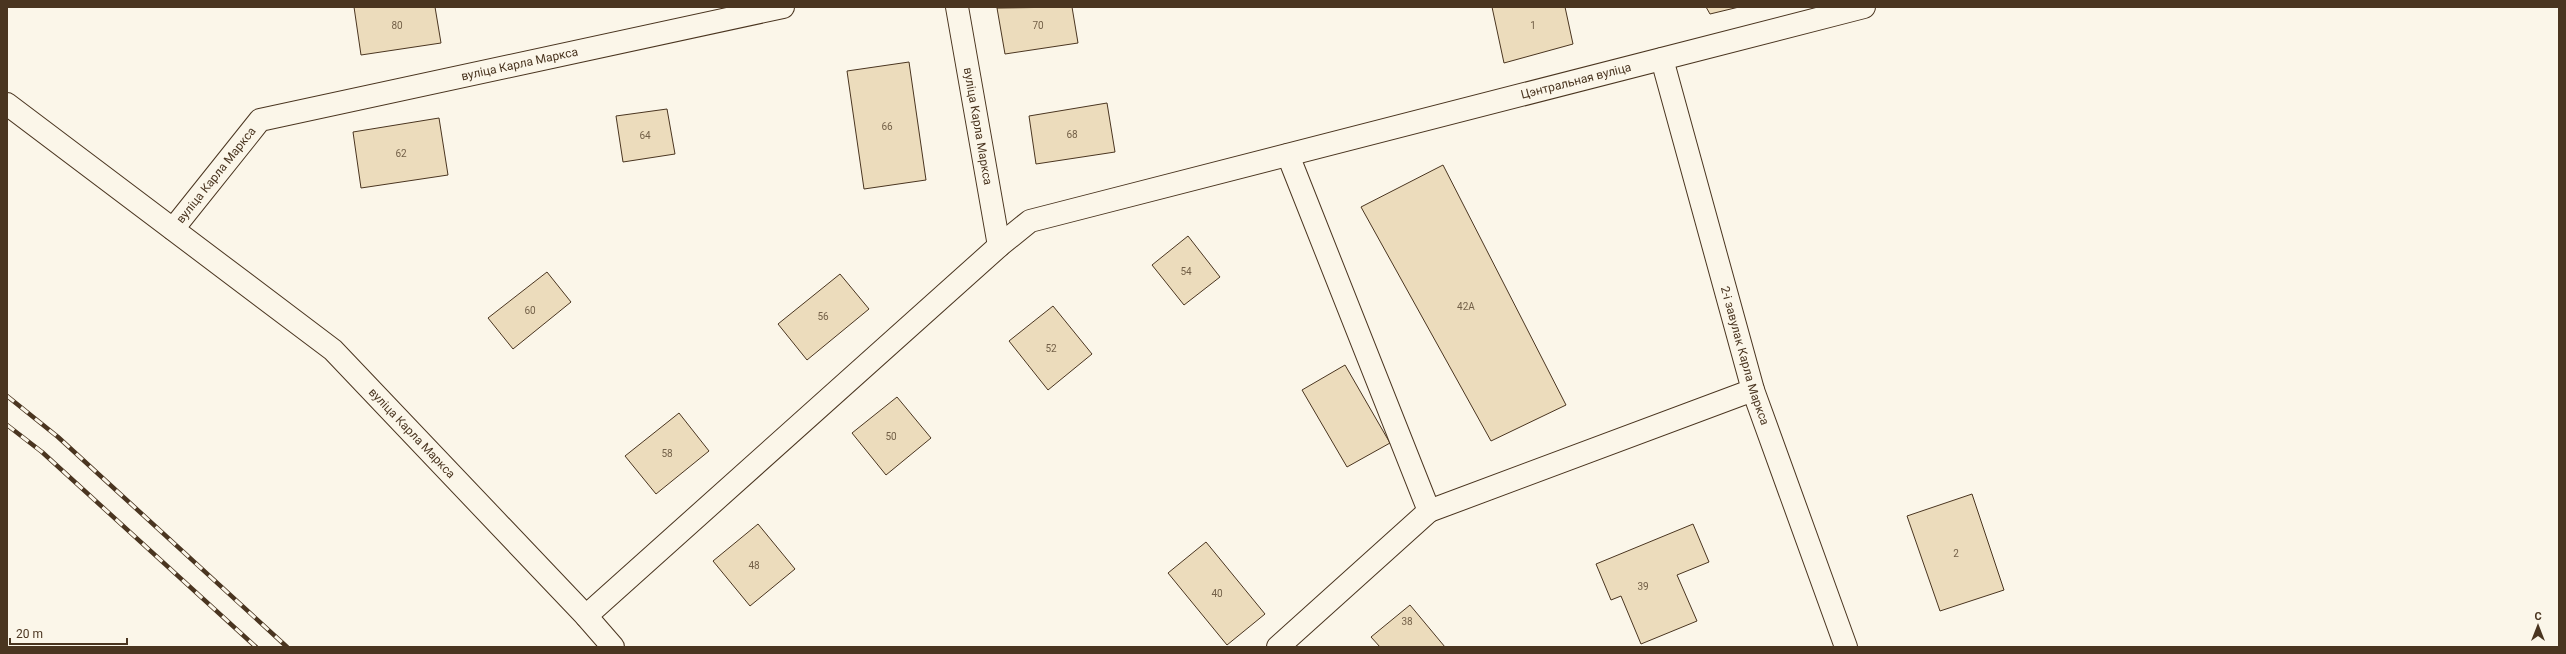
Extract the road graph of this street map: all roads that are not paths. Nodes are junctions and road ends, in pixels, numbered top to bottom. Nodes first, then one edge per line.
1 (783, 7) edge
2 (957, 7) edge
3 (1864, 7) edge
4 (1662, 59) junction
5 (7, 104) edge
6 (1288, 155) junction
7 (173, 229) junction
8 (999, 246) junction
9 (1753, 390) junction
10 (1429, 511) junction
11 (586, 616) junction
12 (613, 647) edge
13 (1278, 647) edge
14 (1846, 647) edge

1 - 7 street, вуліца Карла Маркса
2 - 8 street, вуліца Карла Маркса
3 - 4 street, Цэнтральная вуліца
4 - 6 street, Цэнтральная вуліца
4 - 9 street, 2-і завулак Карла Маркса
5 - 7 street
6 - 8 street, Цэнтральная вуліца
6 - 10 street
7 - 11 street, вуліца Карла Маркса
8 - 11 street, Цэнтральная вуліца
9 - 10 street
9 - 14 street, 2-і завулак Карла Маркса
10 - 13 street
11 - 12 street, вуліца Карла Маркса

